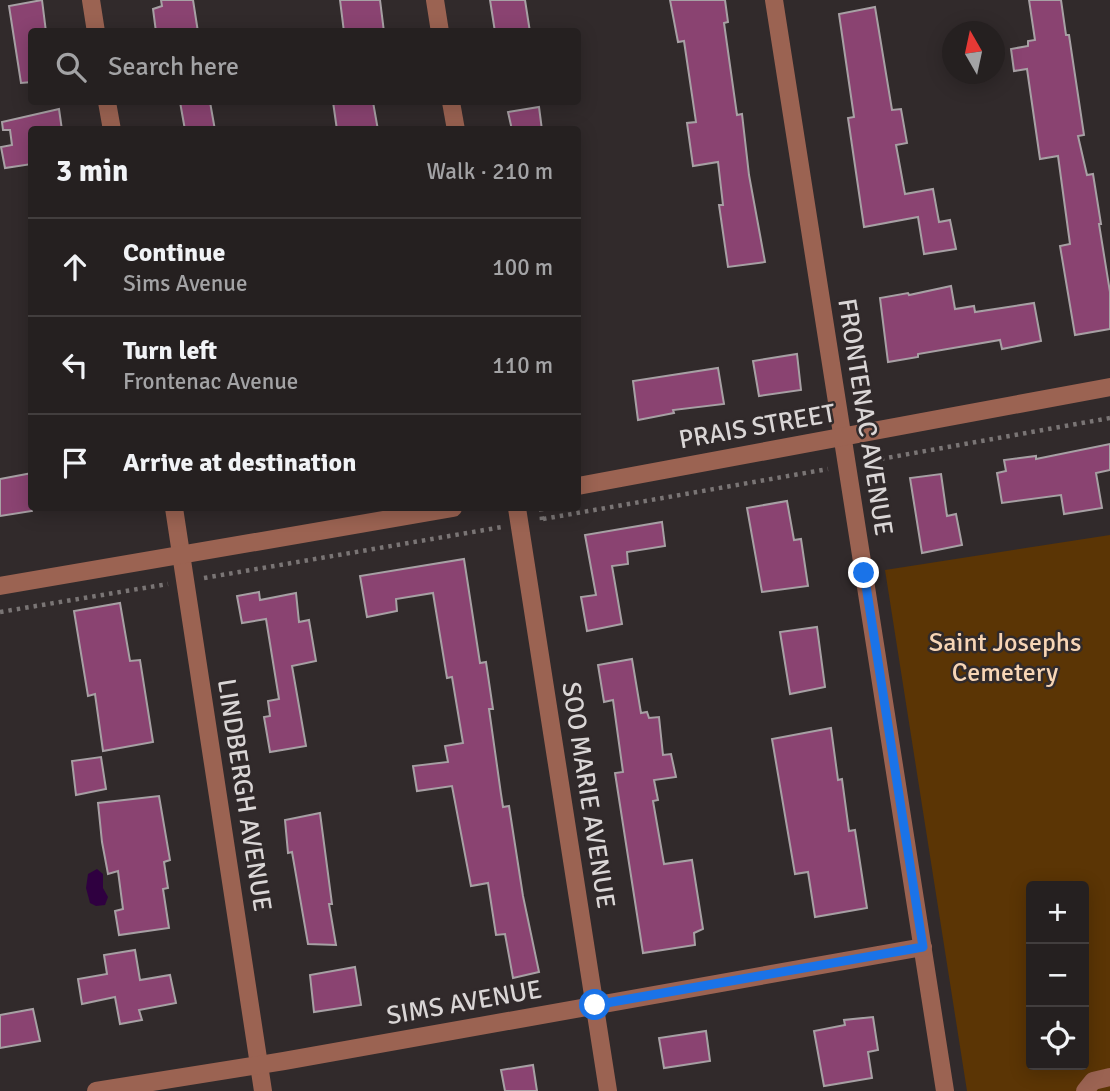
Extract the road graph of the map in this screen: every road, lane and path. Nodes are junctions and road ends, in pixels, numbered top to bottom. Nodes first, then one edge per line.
1 (90, 0) edge
2 (435, 0) edge
3 (774, 0) edge
4 (95, 28) edge
5 (439, 28) edge
6 (108, 105) edge
7 (452, 105) edge
8 (111, 126) edge
9 (455, 126) edge
10 (1110, 387) edge
11 (842, 438) junction
12 (581, 485) edge
13 (175, 511) edge
14 (435, 511) edge
15 (542, 511) edge
16 (519, 516) edge
17 (182, 554) junction
18 (186, 581) junction
19 (0, 586) edge
20 (0, 612) edge
21 (923, 947) junction
22 (595, 1005) junction
23 (259, 1065) junction
24 (1110, 1077) edge
25 (96, 1091) edge
26 (263, 1091) edge
27 (608, 1091) edge
28 (945, 1091) edge
29 (1085, 1091) edge

1 - 4 street
2 - 5 street
3 - 11 street, FRONTENAC AVENUE
6 - 8 street
7 - 9 street
10 - 11 street, PRAIS STREET
11 - 12 street, PRAIS STREET
11 - 21 street, FRONTENAC AVENUE
13 - 17 street, LINDBERGH AVENUE
14 - 17 street
15 - 16 path
16 - 18 path
16 - 22 street, SOO MARIE AVENUE
17 - 18 street, LINDBERGH AVENUE
17 - 19 street
18 - 20 path
18 - 23 street, LINDBERGH AVENUE
21 - 22 street, SIMS AVENUE
21 - 28 street, FRONTENAC AVENUE
22 - 23 street, SIMS AVENUE
22 - 27 street, SOO MARIE AVENUE
23 - 25 street, SIMS AVENUE
23 - 26 street, LINDBERGH AVENUE
24 - 29 street

